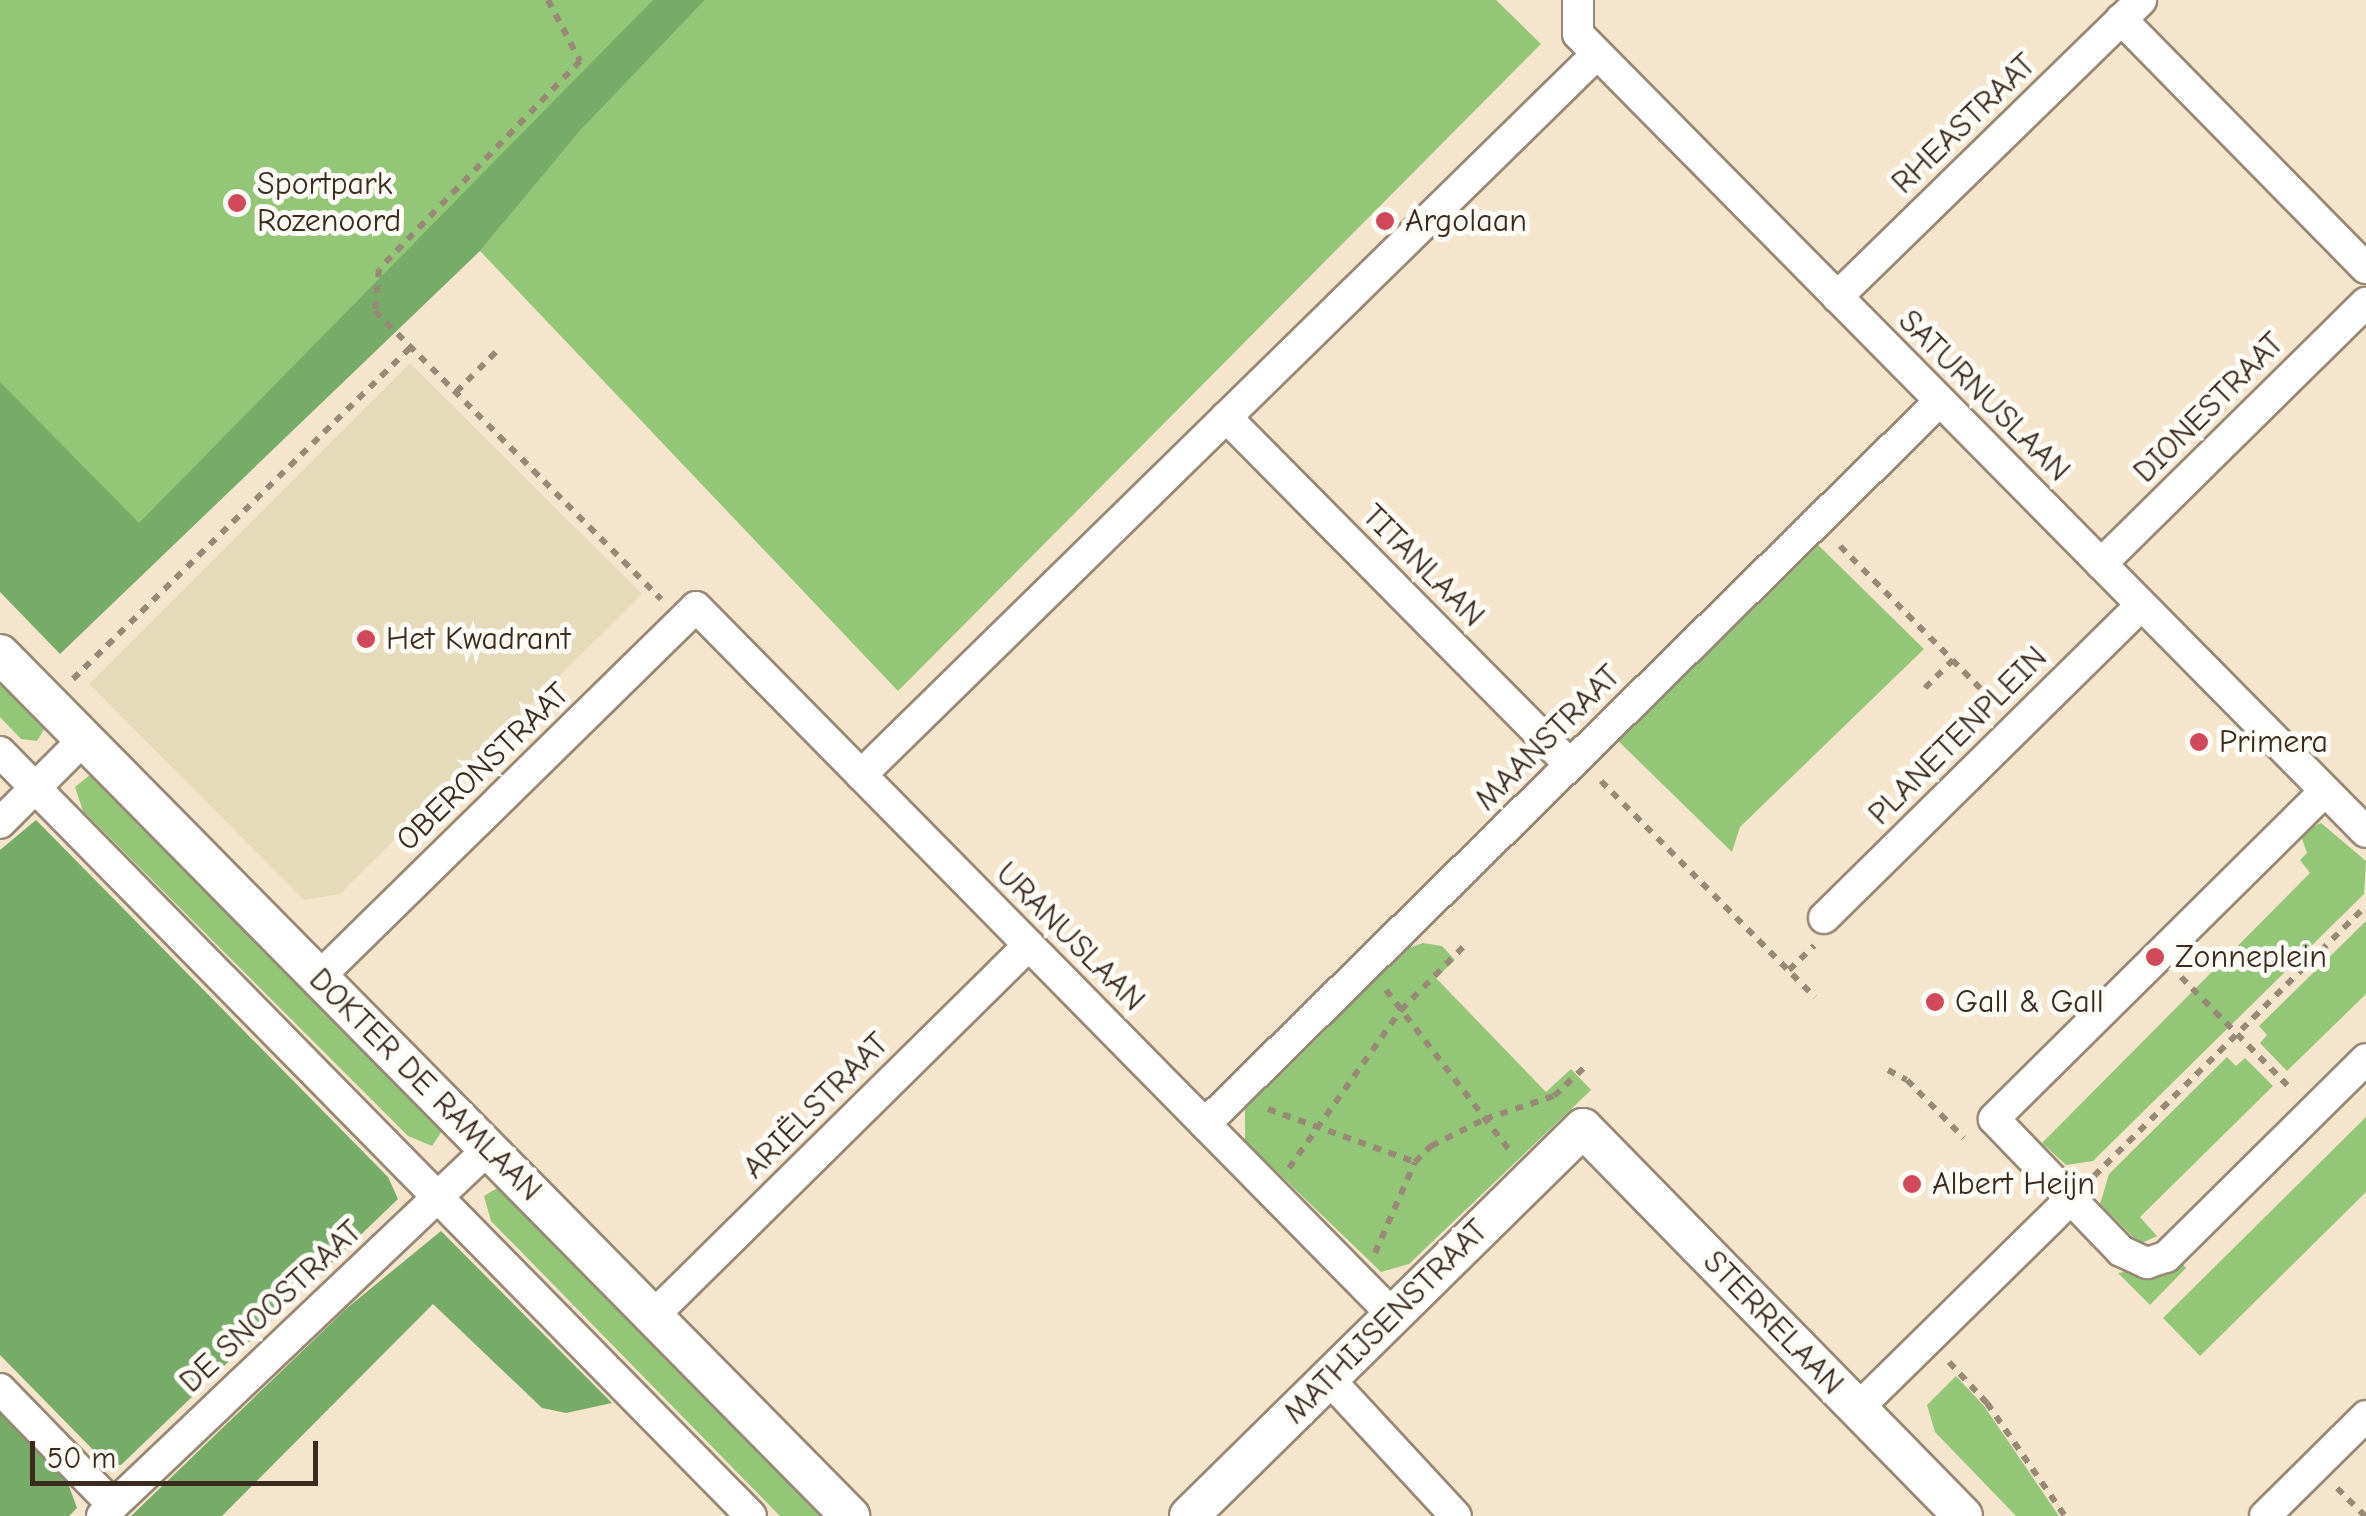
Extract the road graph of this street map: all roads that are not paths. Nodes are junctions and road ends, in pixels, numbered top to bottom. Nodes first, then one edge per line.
1 (1578, 0) edge
2 (2131, 10) edge
3 (1598, 54) junction
4 (2366, 268) edge
5 (1838, 298) junction
6 (2366, 303) edge
7 (1940, 401) junction
8 (1226, 417) junction
9 (2101, 564) junction
10 (2141, 604) junction
11 (689, 614) joint
12 (0, 654) edge
13 (84, 739) junction
14 (0, 752) edge
15 (1570, 764) junction
16 (861, 775) junction
17 (34, 788) junction
18 (2325, 791) junction
19 (0, 823) edge
20 (2366, 832) edge
21 (1824, 918) dead end
22 (1029, 945) junction
23 (319, 977) junction
24 (2366, 1059) edge
25 (1205, 1124) junction
26 (1583, 1128) joint
27 (488, 1148) junction
28 (2071, 1199) junction
29 (436, 1200) junction
30 (1393, 1315) junction
31 (653, 1316) junction
32 (1328, 1378) junction
33 (0, 1389) edge
34 (1857, 1409) junction
35 (2366, 1416) edge
36 (108, 1510) edge
37 (1949, 1511) edge
38 (751, 1516) edge
39 (850, 1516) edge
40 (1189, 1516) edge
41 (1456, 1516) edge
42 (2265, 1516) edge

1 - 3 street, SATURNUSLAAN
2 - 4 street
2 - 5 street, RHEASTRAAT
3 - 5 street, SATURNUSLAAN
3 - 8 street
5 - 7 street, SATURNUSLAAN
6 - 9 street, DIONESTRAAT
7 - 9 street, SATURNUSLAAN
7 - 15 street, MAANSTRAAT
8 - 15 street, TITANLAAN
8 - 16 street
9 - 10 street, SATURNUSLAAN
10 - 18 street, SATURNUSLAAN
10 - 21 street, PLANETENPLEIN
11 - 16 street, URANUSLAAN
11 - 23 street, OBERONSTRAAT
12 - 13 street, DOKTER DE RAMLAAN
13 - 17 street
13 - 23 street, DOKTER DE RAMLAAN
14 - 17 street
15 - 25 street, MAANSTRAAT
16 - 22 street, URANUSLAAN
17 - 19 street
17 - 29 street
18 - 20 street, SATURNUSLAAN
18 - 28 street
22 - 25 street, URANUSLAAN
22 - 31 street, ARIËLSTRAAT
23 - 27 street, DOKTER DE RAMLAAN
24 - 28 street
25 - 30 street, URANUSLAAN
26 - 30 street, MATHIJSENSTRAAT
26 - 34 street, STERRELAAN
27 - 29 street, DE SNOOSTRAAT
27 - 31 street, DOKTER DE RAMLAAN
28 - 34 street
29 - 36 street, DE SNOOSTRAAT
29 - 38 street
30 - 32 street, MATHIJSENSTRAAT
31 - 39 street, DOKTER DE RAMLAAN
32 - 40 street, MATHIJSENSTRAAT
32 - 41 street
33 - 36 street
34 - 37 street, STERRELAAN
35 - 42 street

